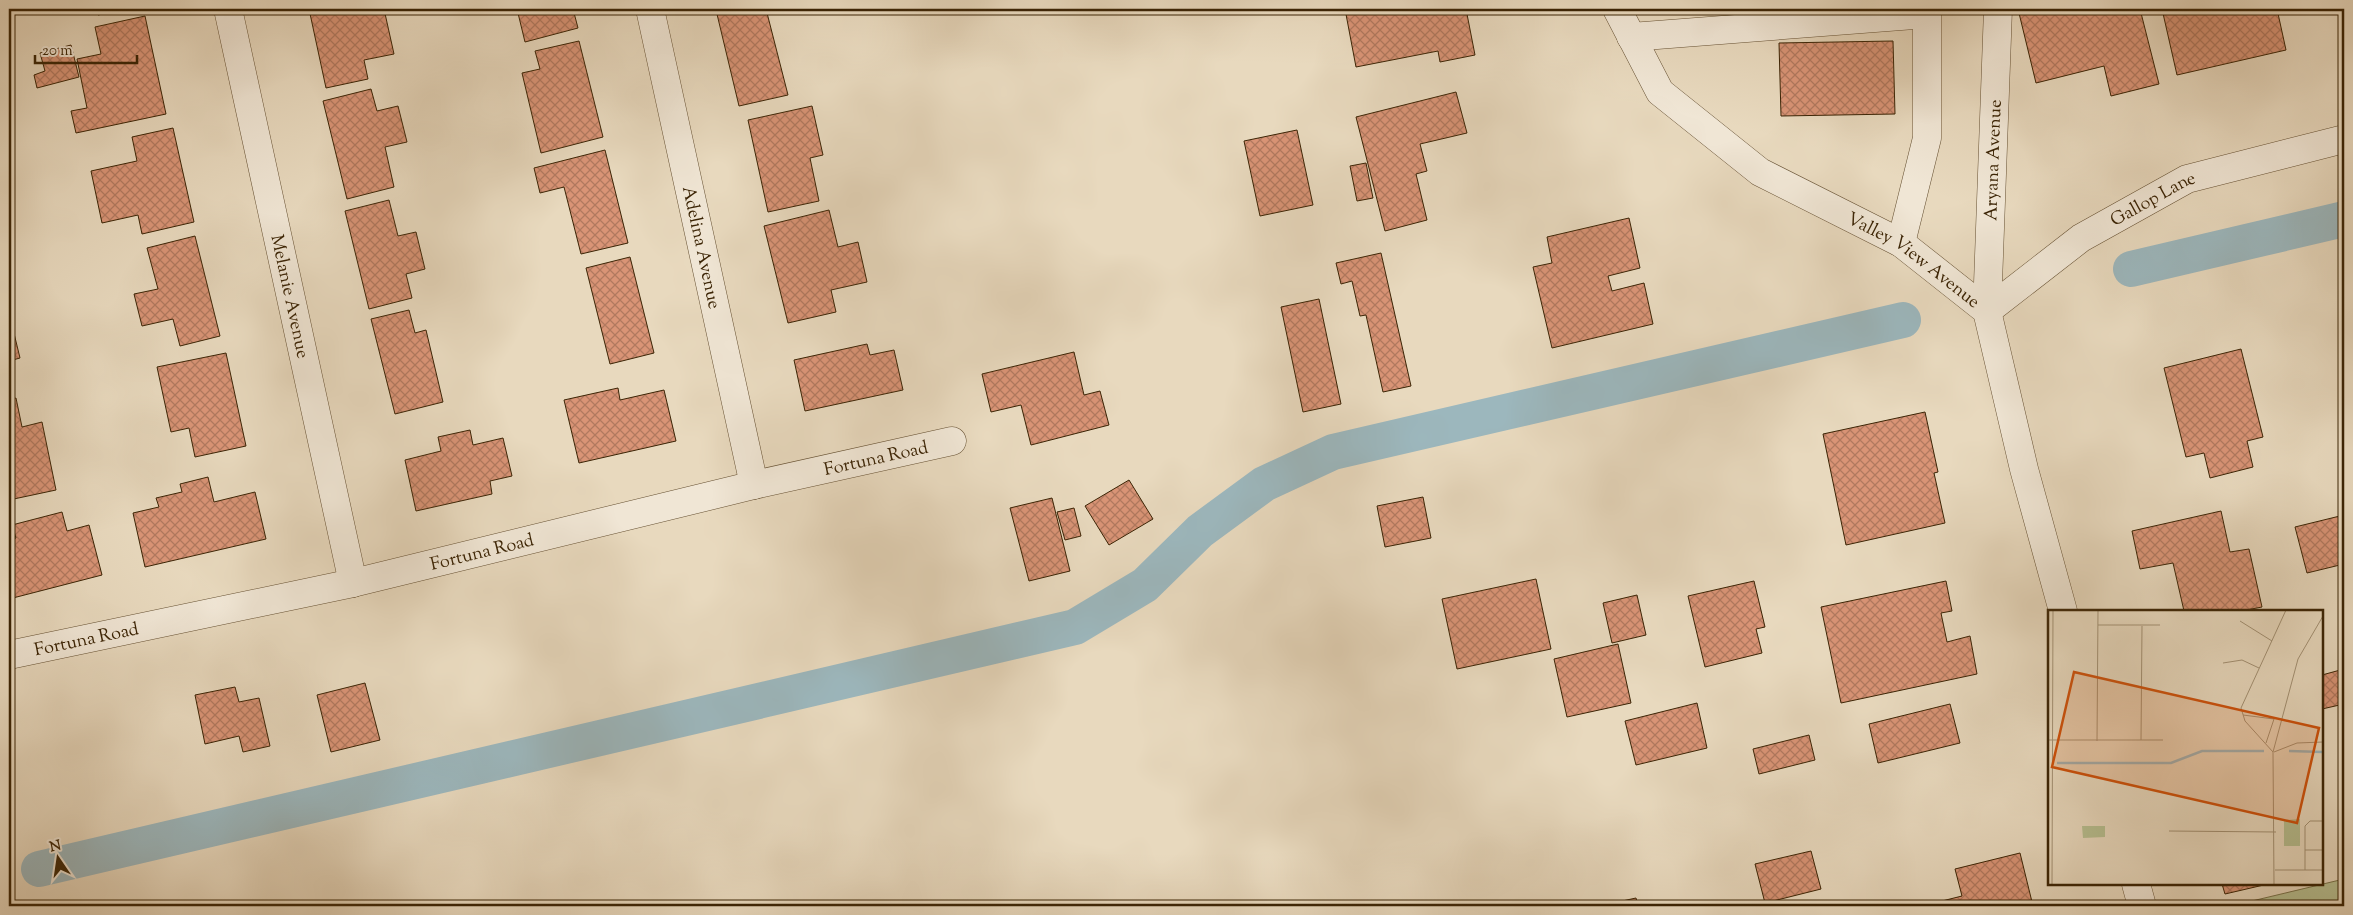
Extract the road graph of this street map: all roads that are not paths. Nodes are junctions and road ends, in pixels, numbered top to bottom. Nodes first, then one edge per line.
1 (228, 9) edge
2 (650, 9) edge
3 (1617, 9) edge
4 (1998, 9) edge
5 (1631, 36) junction
6 (2344, 139) edge
7 (1901, 243) junction
8 (1987, 311) junction
9 (952, 441) dead end
10 (754, 485) junction
11 (353, 583) junction
12 (2062, 610) edge
13 (9, 655) edge
14 (2136, 885) edge
15 (2142, 906) edge

1 - 11 street, Melanie Avenue
2 - 10 street, Adelina Avenue
3 - 5 street, Valley View Avenue
4 - 8 street, Aryana Avenue
5 - 7 street, Valley View Avenue
5 - 7 street
6 - 8 street, Gallop Lane
7 - 8 street, Valley View Avenue
8 - 12 street, Valley View Avenue
9 - 10 street, Fortuna Road
10 - 11 street, Fortuna Road
11 - 13 street, Fortuna Road
14 - 15 street

